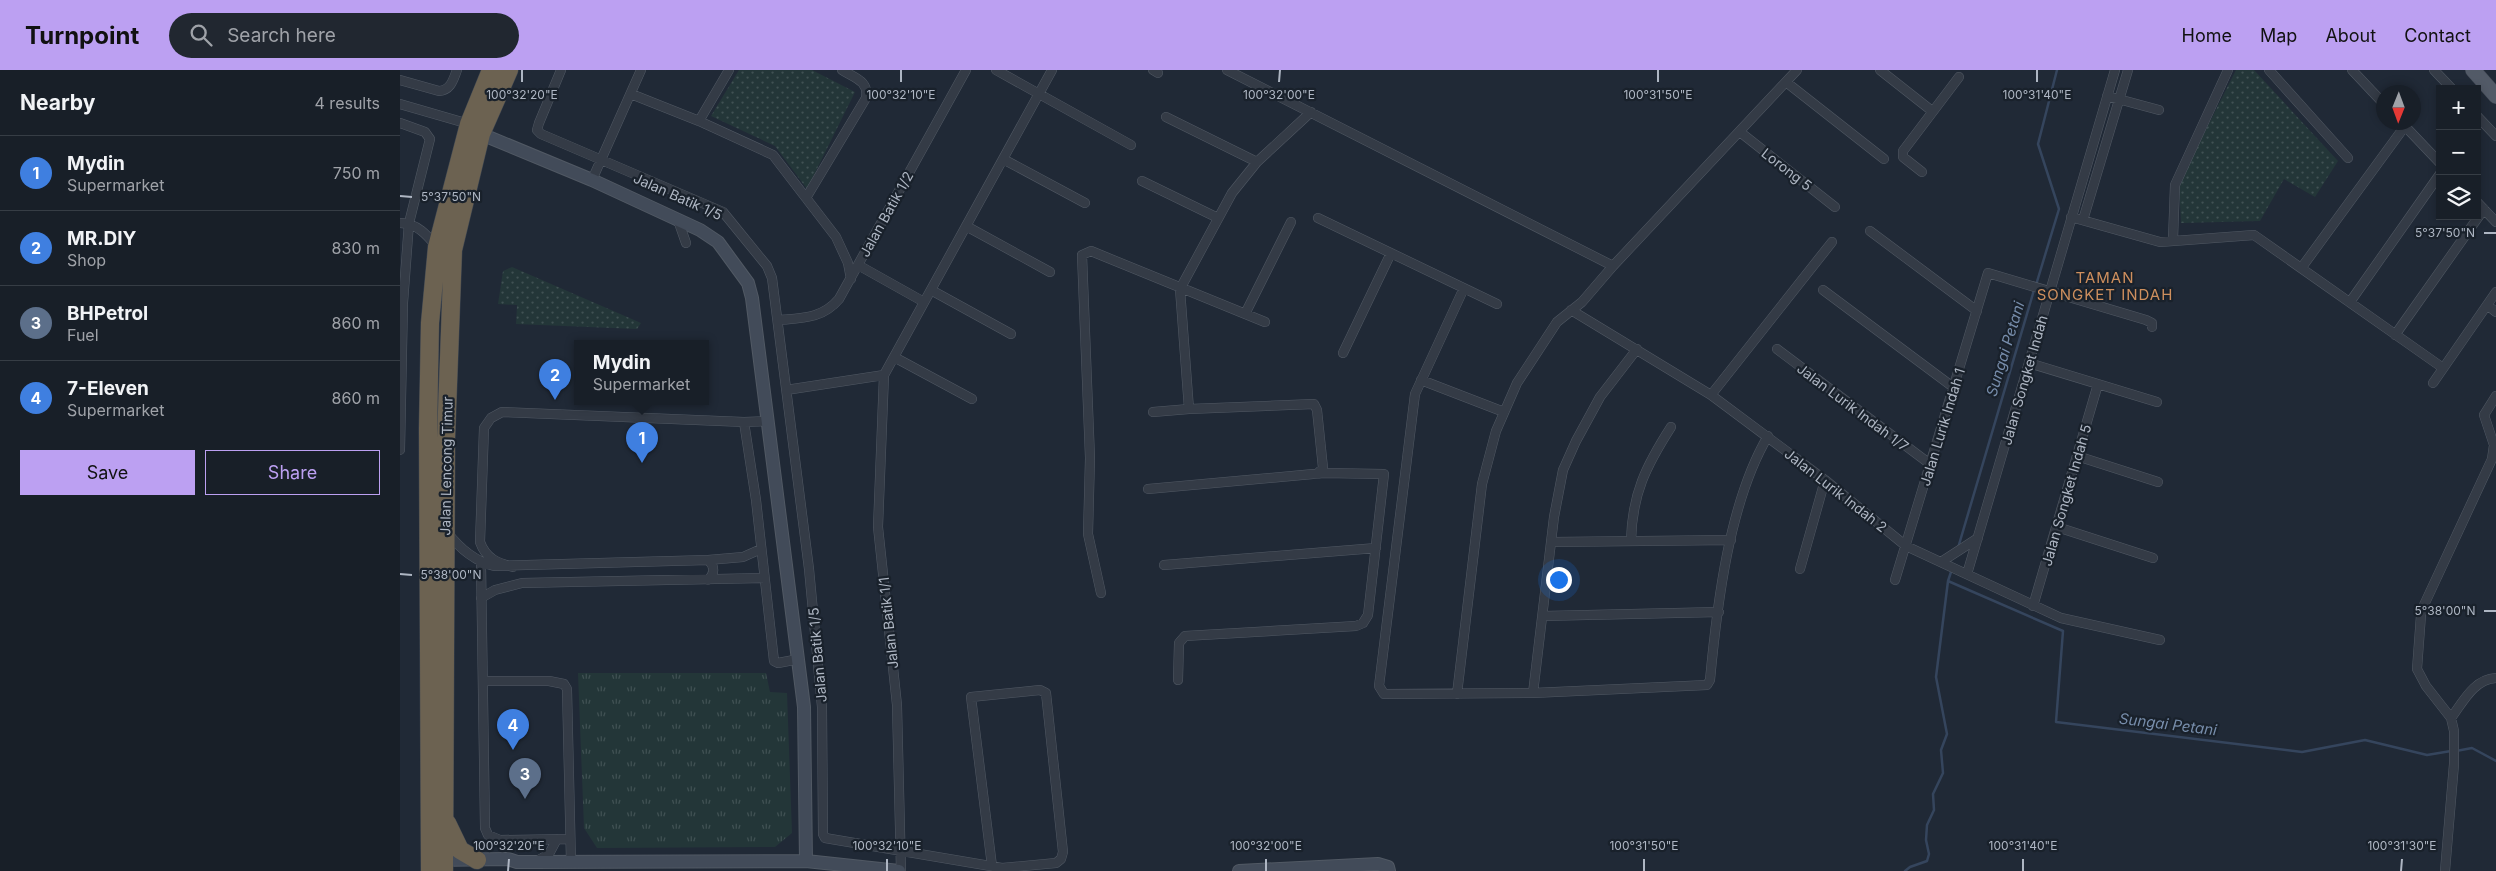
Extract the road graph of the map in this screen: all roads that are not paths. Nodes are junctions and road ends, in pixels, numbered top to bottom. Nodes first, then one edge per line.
1 (457, 70) edge
2 (491, 70) edge
3 (509, 70) edge
4 (561, 70) edge
5 (641, 70) edge
6 (729, 70) edge
7 (842, 70) edge
8 (966, 70) edge
9 (996, 70) edge
10 (1052, 70) edge
11 (1227, 70) edge
12 (1797, 70) edge
13 (1880, 70) edge
14 (2115, 70) edge
15 (2128, 70) edge
16 (2228, 70) edge
17 (2269, 70) edge
18 (2352, 70) edge
19 (2434, 70) edge
20 (2473, 70) edge
21 (1959, 77) dead end
22 (400, 80) edge
23 (1786, 82) junction
24 (2448, 85) edge
25 (631, 94) junction
26 (1039, 94) junction
27 (2107, 96) junction
28 (2376, 96) edge
29 (2496, 96) edge
30 (2119, 99) junction
31 (400, 104) edge
32 (2159, 110) dead end
33 (1932, 111) junction
34 (1311, 112) junction
35 (1166, 116) dead end
36 (2481, 120) edge
37 (699, 121) junction
38 (400, 123) edge
39 (475, 129) junction
40 (2399, 130) edge
41 (2409, 130) edge
42 (1740, 132) junction
43 (2496, 136) edge
44 (1130, 144) dead end
45 (2348, 158) dead end
46 (1003, 159) junction
47 (1884, 159) dead end
48 (2436, 159) edge
49 (600, 162) junction
50 (1257, 162) junction
51 (1922, 172) dead end
52 (2439, 175) edge
53 (592, 180) junction
54 (1142, 181) dead end
55 (806, 198) junction
56 (1085, 203) dead end
57 (2481, 206) edge
58 (1835, 207) dead end
59 (2071, 217) junction
60 (1218, 218) junction
61 (1318, 218) dead end
62 (678, 220) junction
63 (2083, 220) junction
64 (2472, 220) edge
65 (1291, 222) dead end
66 (2496, 222) edge
67 (405, 223) edge
68 (966, 226) junction
69 (1870, 231) dead end
70 (2173, 239) junction
71 (1832, 242) dead end
72 (686, 243) dead end
73 (437, 247) junction
74 (1391, 253) junction
75 (858, 265) junction
76 (1613, 266) junction
77 (2302, 267) junction
78 (1050, 272) dead end
79 (851, 280) junction
80 (1464, 288) junction
81 (1180, 289) junction
82 (931, 290) junction
83 (1823, 290) dead end
84 (2046, 291) junction
85 (2496, 292) edge
86 (924, 302) junction
87 (2350, 302) junction
88 (402, 303) edge
89 (1497, 304) dead end
90 (2487, 305) junction
91 (1571, 310) junction
92 (1977, 311) junction
93 (1246, 312) junction
94 (2496, 312) edge
95 (778, 320) junction
96 (1265, 322) dead end
97 (2152, 327) dead end
98 (1011, 334) dead end
99 (2396, 335) junction
100 (1637, 349) junction
101 (1777, 349) dead end
102 (1343, 353) dead end
103 (894, 357) junction
104 (2029, 363) junction
105 (2443, 368) junction
106 (884, 375) junction
107 (1421, 380) junction
108 (2433, 383) dead end
109 (2098, 384) junction
110 (1954, 387) junction
111 (786, 390) junction
112 (1711, 395) junction
113 (2496, 396) edge
114 (972, 399) dead end
115 (2157, 402) dead end
116 (1189, 410) junction
117 (1153, 412) dead end
118 (1504, 412) junction
119 (767, 421) junction
120 (744, 422) junction
121 (1671, 427) dead end
122 (1768, 436) junction
123 (400, 450) edge
124 (2077, 456) junction
125 (1930, 464) junction
126 (1317, 474) junction
127 (1825, 480) junction
128 (2158, 482) dead end
129 (1148, 489) dead end
130 (2057, 527) junction
131 (445, 530) junction
132 (1978, 538) junction
133 (1731, 540) junction
134 (1631, 541) junction
135 (1552, 542) junction
136 (1906, 546) junction
137 (1376, 548) junction
138 (761, 550) junction
139 (2154, 558) dead end
140 (708, 560) junction
141 (481, 562) junction
142 (1941, 562) junction
143 (1164, 565) dead end
144 (558, 566) junction
145 (513, 567) junction
146 (1800, 569) dead end
147 (1967, 574) junction
148 (764, 578) junction
149 (708, 580) junction
150 (1895, 580) dead end
151 (571, 583) junction
152 (1102, 593) dead end
153 (481, 598) junction
154 (2034, 606) junction
155 (1719, 612) junction
156 (1543, 616) junction
157 (2160, 640) dead end
158 (799, 659) junction
159 (2496, 678) edge
160 (1178, 680) dead end
161 (483, 681) junction
162 (1533, 693) junction
163 (1457, 694) junction
164 (2451, 718) junction
165 (443, 810) junction
166 (557, 840) junction
167 (570, 840) junction
168 (900, 851) junction
169 (806, 861) junction
170 (532, 862) junction
171 (571, 862) junction
172 (437, 866) edge
173 (469, 866) edge
174 (721, 866) edge
175 (992, 866) junction
176 (604, 867) edge
177 (900, 871) edge
178 (1239, 871) edge
179 (1389, 871) edge
180 (2445, 871) edge

1 - 22 street
2 - 39 highway, Jalan Lencong Timur
3 - 39 highway, Jalan Lencong Timur
4 - 49 street, Jalan Batik 1/5
5 - 25 street
6 - 37 street
7 - 55 street
8 - 75 street, Jalan Batik 1/2
9 - 26 street
10 - 26 street
11 - 34 street
12 - 23 street
13 - 33 street
14 - 27 street, Jalan Songket Indah
15 - 30 street
16 - 70 street
17 - 45 street
18 - 28 street
19 - 24 street
20 - 29 main road
21 - 33 street
23 - 42 street
23 - 47 street
25 - 37 street
25 - 49 street
26 - 44 street
26 - 46 street
27 - 30 street
27 - 59 street, Jalan Songket Indah
30 - 32 street
30 - 63 street
31 - 39 street
33 - 51 street
34 - 50 street
34 - 76 street
35 - 50 street
36 - 43 street
37 - 55 street
38 - 67 street
39 - 53 street
39 - 73 highway, Jalan Lencong Timur
39 - 131 highway, Jalan Lencong Timur
40 - 77 street
41 - 48 street
42 - 58 street, Lorong 5
42 - 76 street
46 - 56 street
46 - 68 street
49 - 53 street
49 - 95 street, Jalan Batik 1/5
50 - 60 street
52 - 87 street
53 - 62 street
54 - 60 street
55 - 79 street
57 - 66 street
59 - 63 street
59 - 84 street, Jalan Songket Indah
60 - 81 street
61 - 74 street
62 - 72 street
62 - 119 street
63 - 70 street
64 - 99 street
65 - 93 street
67 - 73 street
67 - 88 street
68 - 78 street
68 - 82 street
69 - 92 street
70 - 77 street
71 - 112 street
73 - 172 highway, Jalan Lencong Timur
74 - 80 street
74 - 102 street
75 - 79 street, Jalan Batik 1/2
75 - 86 street
76 - 91 street
77 - 87 street
79 - 95 street, Jalan Batik 1/2
80 - 89 street
80 - 107 street
81 - 93 street
81 - 116 street
81 - 152 street
82 - 86 street
82 - 98 street
83 - 110 street
84 - 92 street, Jalan Lurik Indah 1
84 - 97 street
84 - 104 street, Jalan Songket Indah
85 - 90 street
86 - 103 street
87 - 99 street
88 - 123 street
90 - 94 street
90 - 105 street
91 - 100 street, Jalan Lurik Indah 2
91 - 118 street
92 - 110 street, Jalan Lurik Indah 1
93 - 96 street
95 - 111 street, Jalan Batik 1/5
99 - 105 street
100 - 112 street, Jalan Lurik Indah 2
100 - 135 street
101 - 125 street, Jalan Lurik Indah 1/7
103 - 106 street
103 - 114 street
104 - 109 street
104 - 132 street, Jalan Songket Indah
105 - 108 street
106 - 111 street
106 - 168 street, Jalan Batik 1/1
107 - 118 street
107 - 163 street
109 - 115 street
109 - 124 street, Jalan Songket Indah 5
110 - 125 street, Jalan Lurik Indah 1
111 - 168 street, Jalan Batik 1/5
112 - 122 street, Jalan Lurik Indah 2
113 - 164 street
116 - 117 street
116 - 126 street
118 - 163 street
119 - 120 street
119 - 158 street
120 - 138 street
120 - 145 street
121 - 134 street
122 - 127 street, Jalan Lurik Indah 2
122 - 133 street
124 - 128 street
124 - 130 street, Jalan Songket Indah 5
125 - 136 street, Jalan Lurik Indah 1
126 - 129 street
126 - 137 street
127 - 136 street, Jalan Lurik Indah 2
127 - 146 street
130 - 139 street
130 - 154 street, Jalan Songket Indah 5
131 - 141 street
131 - 165 highway, Jalan Lencong Timur
132 - 142 street
132 - 147 street, Jalan Songket Indah
133 - 134 street
133 - 155 street
134 - 135 street
135 - 156 street
136 - 142 street, Jalan Lurik Indah 2
136 - 150 street, Jalan Lurik Indah 1
137 - 143 street
137 - 160 street
138 - 140 street
138 - 148 street
140 - 144 street
140 - 149 street
141 - 145 street
141 - 153 street
142 - 147 street, Jalan Lurik Indah 2
144 - 145 street
144 - 151 street
147 - 154 street, Jalan Lurik Indah 2
148 - 149 street
148 - 158 street
149 - 151 street
151 - 153 street
153 - 161 street
154 - 157 street, Jalan Lurik Indah 2
155 - 156 street
155 - 162 street
156 - 162 street
158 - 169 street
159 - 164 street
161 - 166 street
161 - 167 street
162 - 163 street
164 - 180 street
165 - 172 highway, Jalan Lencong Timur
165 - 173 highway
166 - 167 street
166 - 170 street
167 - 171 street
168 - 175 street, Jalan Batik 1/5
168 - 177 street, Jalan Batik 1/1
169 - 174 street
169 - 177 street
170 - 171 street
170 - 173 street
171 - 176 street
172 - 173 street
174 - 176 street
175 - 175 street, Jalan Batik 1/5
178 - 179 street

